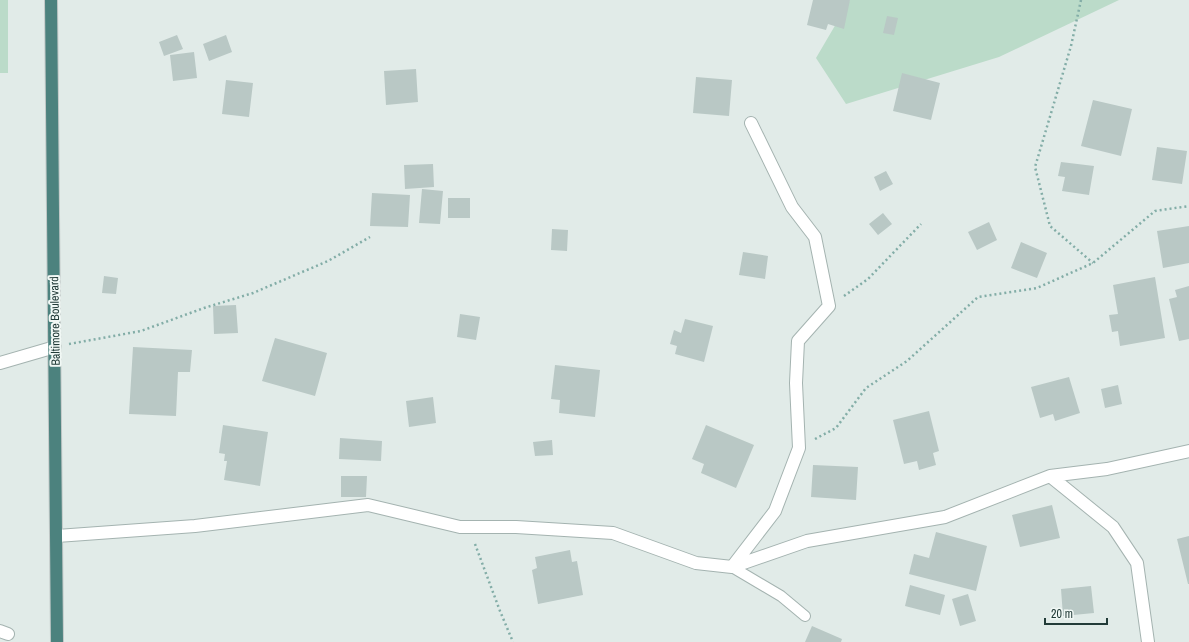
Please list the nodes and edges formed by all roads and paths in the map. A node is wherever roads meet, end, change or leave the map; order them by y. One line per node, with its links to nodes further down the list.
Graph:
1 (50, 0): 9 (highway, Baltimore Boulevard)
2 (1081, 0): 7 (path)
3 (751, 123): 8 (street)
4 (1189, 206): 7 (path)
5 (920, 224): 8 (path)
6 (370, 237): 9 (path)
7 (1093, 263): 11 (path)
8 (829, 306): 11 (street)
9 (55, 347): 10 (street); 15 (highway, Baltimore Boulevard)
10 (0, 363)
11 (799, 448): 16 (street)
12 (1189, 451): 13 (street)
13 (1050, 476): 16 (street); 20 (street)
14 (469, 527): 15 (street); 16 (street); 19 (path)
15 (57, 536): 18 (highway, Baltimore Boulevard)
16 (732, 567): 17 (lane)
17 (805, 616)
18 (57, 642)
19 (513, 642)
20 (1148, 642)

